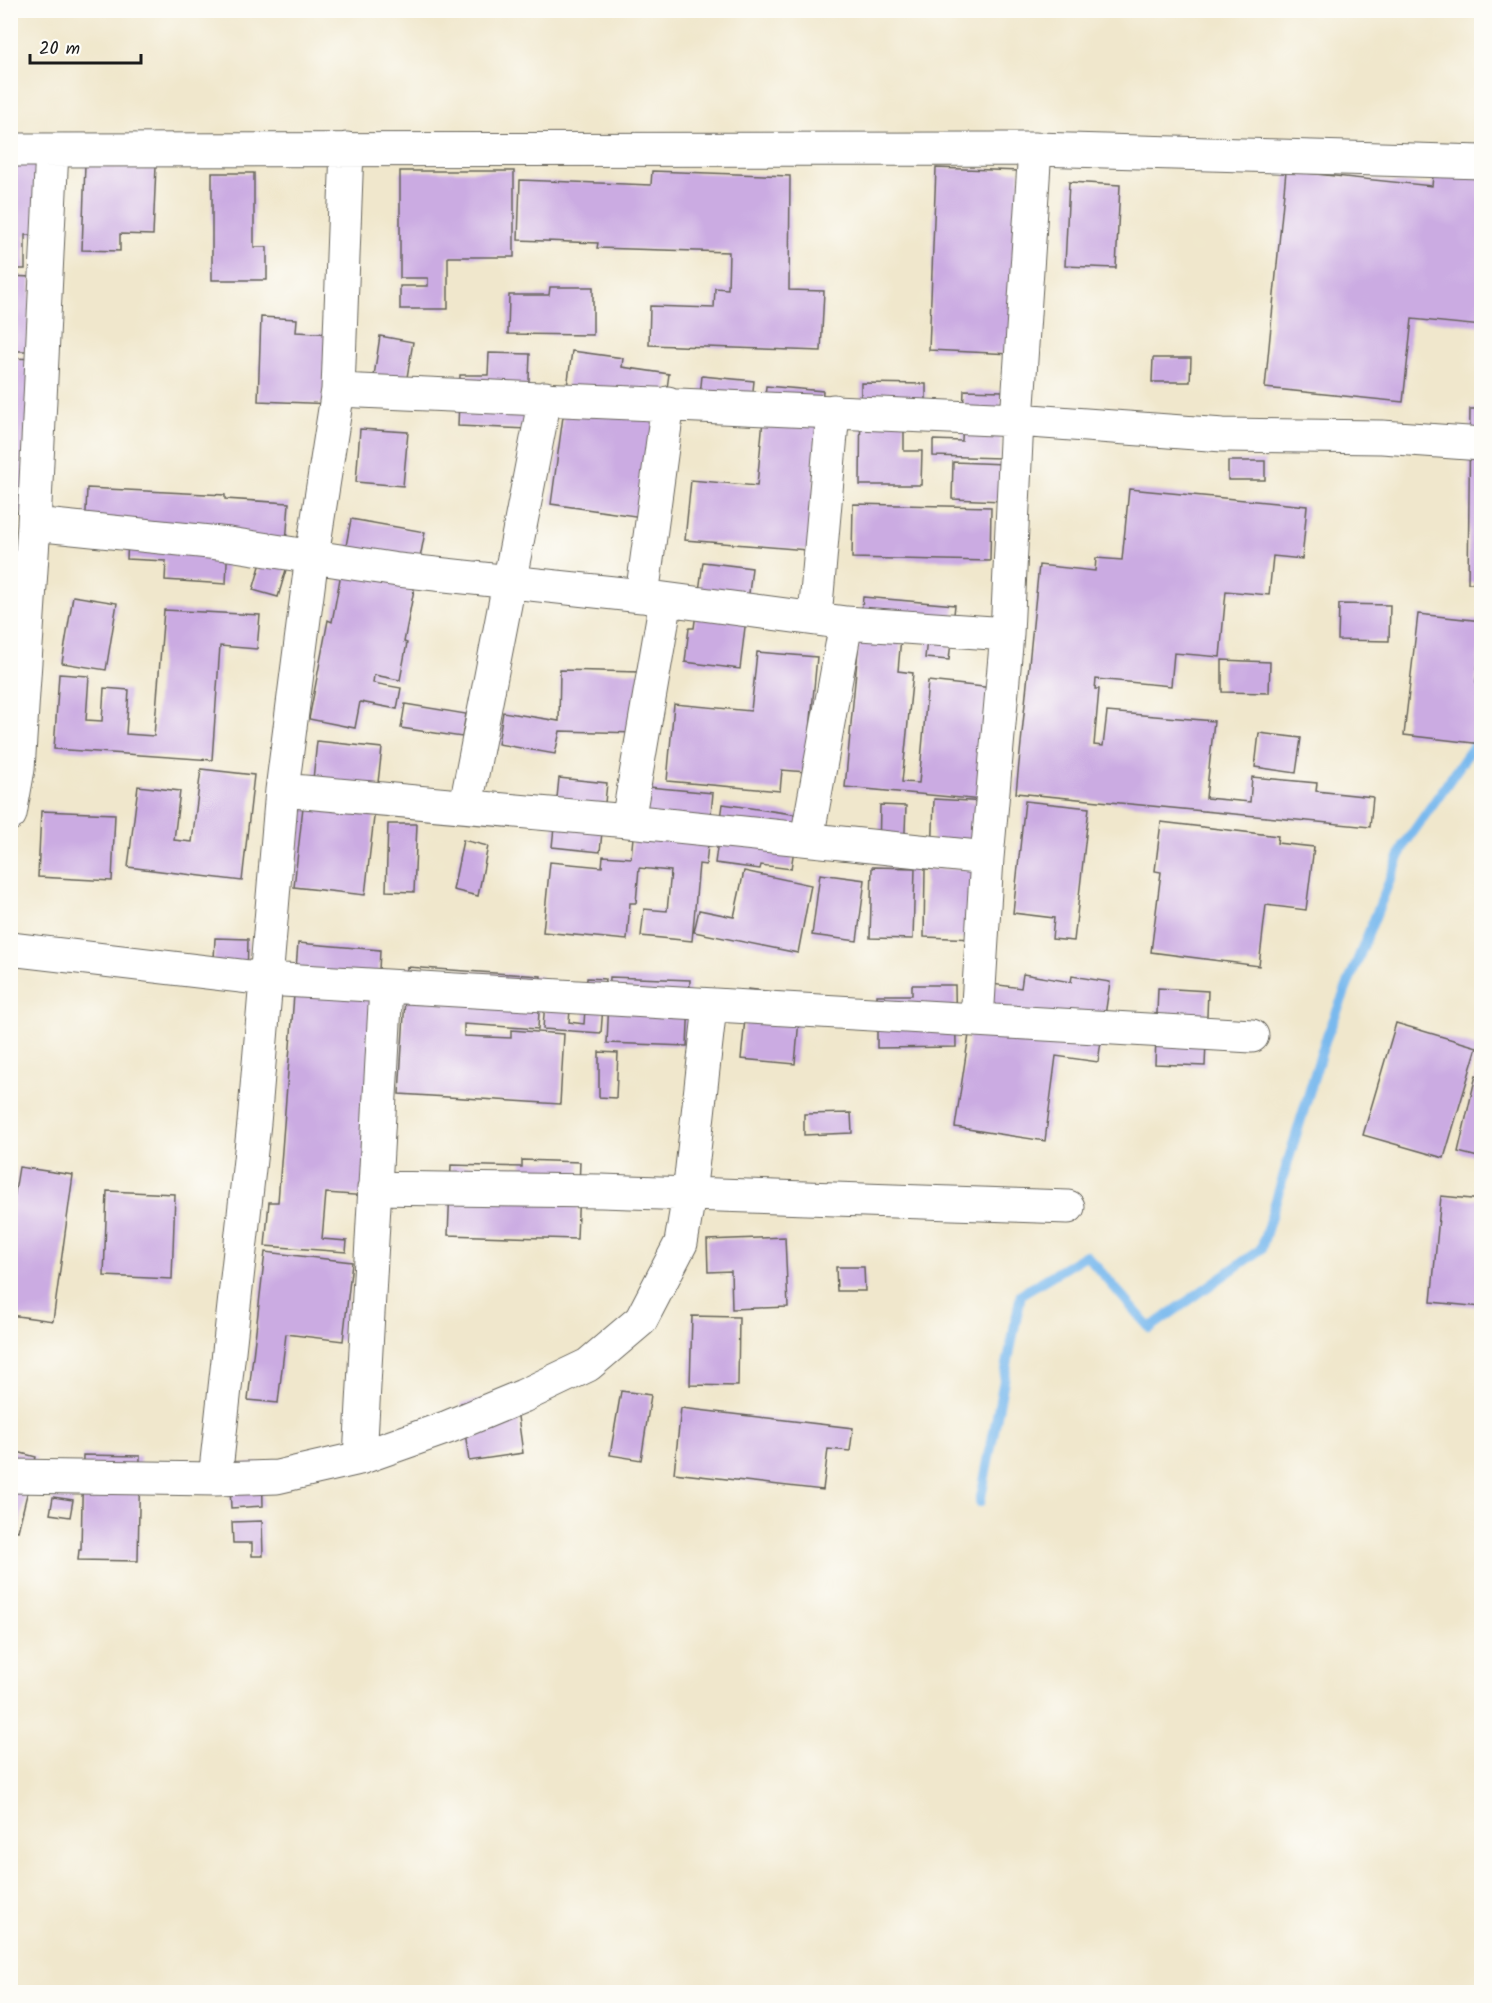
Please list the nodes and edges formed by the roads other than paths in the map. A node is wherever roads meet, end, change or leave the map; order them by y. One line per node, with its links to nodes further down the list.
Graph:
1 (347, 148): 2 (street); 4 (street); 6 (street)
2 (1035, 148): 5 (street); 10 (street)
3 (10, 150): 4 (street)
4 (52, 150): 12 (street)
5 (1482, 162)
6 (338, 390): 7 (street); 13 (street)
7 (545, 398): 8 (street); 14 (street)
8 (668, 403): 9 (street); 15 (street)
9 (833, 411): 10 (street); 16 (street)
10 (1017, 420): 11 (street); 17 (street)
11 (1482, 444)
12 (34, 524): 13 (street); 20 (street)
13 (312, 556): 14 (street); 18 (street)
14 (511, 581): 15 (street); 19 (street)
15 (654, 598): 16 (street); 21 (street)
16 (831, 620): 17 (street); 22 (street)
17 (1007, 634): 23 (street)
18 (282, 790): 19 (street); 25 (street)
19 (466, 805): 21 (street)
20 (10, 814)
21 (628, 821): 22 (street)
22 (807, 839): 23 (street)
23 (987, 858): 28 (street)
24 (10, 949): 25 (street)
25 (266, 979): 26 (street); 35 (street)
26 (386, 987): 27 (street); 30 (street)
27 (710, 1006): 28 (street); 31 (street)
28 (977, 1020): 29 (street)
29 (1252, 1036)
30 (374, 1188): 31 (street); 33 (street)
31 (689, 1195): 32 (street); 33 (street)
32 (1068, 1207)
33 (360, 1458): 35 (street)
34 (10, 1476): 35 (street)
35 (215, 1479)

